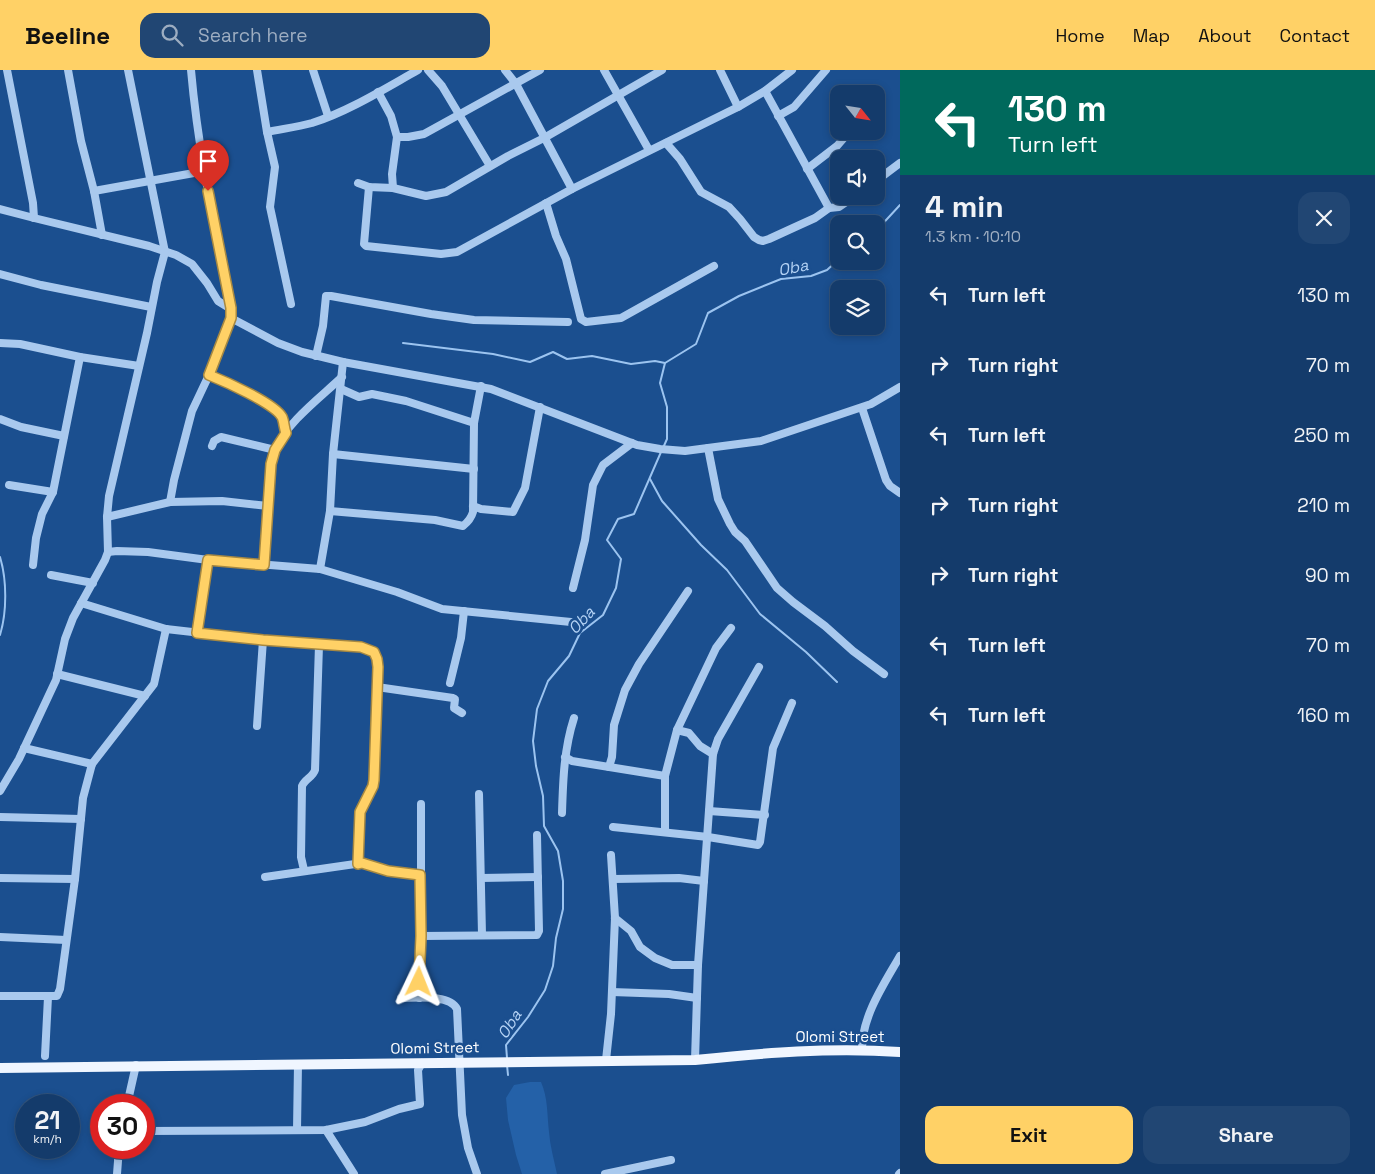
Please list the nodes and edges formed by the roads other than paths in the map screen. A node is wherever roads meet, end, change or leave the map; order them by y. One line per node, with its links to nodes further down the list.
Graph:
1 (7, 70): 45 (street)
2 (68, 70): 40 (street)
3 (128, 70): 35 (street)
4 (191, 70): 33 (street)
5 (257, 70): 24 (street)
6 (313, 70): 21 (street)
7 (418, 70): 18 (street)
8 (428, 70): 22 (street)
9 (505, 70): 16 (street)
10 (540, 70): 16 (street)
11 (604, 70): 19 (street)
12 (662, 70): 19 (street)
13 (720, 70): 20 (street)
14 (792, 70): 17 (street)
15 (826, 70): 23 (street)
16 (516, 84): 22 (street); 26 (street)
17 (765, 91): 20 (street); 23 (street)
18 (378, 92): 21 (street); 25 (street)
19 (619, 95): 26 (street); 29 (street)
20 (738, 107): 28 (street)
21 (328, 116): 24 (street)
22 (458, 116): 25 (street); 31 (street)
23 (778, 116): 32 (street)
24 (267, 132): 50 (street)
25 (397, 137): 38 (street)
26 (544, 138): 31 (street); 39 (street)
27 (842, 140): 32 (street)
28 (666, 143): 29 (street); 43 (street)
29 (649, 150): 39 (street)
30 (900, 163): 34 (street)
31 (490, 166): 38 (street)
32 (807, 169): 43 (street)
33 (204, 171): 35 (street); 52 (street)
34 (885, 175)
35 (150, 180): 40 (street); 47 (street)
36 (358, 183): 37 (street)
37 (369, 187): 38 (street); 41 (street)
38 (392, 188)
39 (572, 189): 41 (street)
40 (94, 191): 46 (street)
41 (546, 204): 48 (street)
42 (842, 205): 43 (street)
43 (829, 208)
44 (0, 209): 45 (street)
45 (34, 218): 46 (street)
46 (102, 235): 47 (street)
47 (165, 252): 51 (street); 52 (street)
48 (714, 266)
49 (0, 274): 51 (street)
50 (291, 304)
51 (151, 307): 59 (street)
52 (231, 308): 53 (street)
53 (231, 318): 56 (street); 60 (street)
54 (568, 322): 56 (street)
55 (0, 343): 57 (street)
56 (316, 356): 58 (street)
57 (80, 357): 59 (street); 72 (street)
58 (343, 362): 61 (street); 62 (street)
59 (140, 366): 86 (street)
60 (209, 375): 67 (street); 82 (street)
61 (342, 376): 64 (street); 68 (street)
62 (481, 386): 65 (street); 70 (street)
63 (900, 387): 66 (street)
64 (341, 389): 70 (street); 77 (street)
65 (540, 407): 73 (street); 84 (street)
66 (862, 408): 75 (street); 81 (street)
67 (282, 417): 68 (street); 71 (street)
68 (298, 418): 71 (street)
69 (0, 419): 72 (street)
70 (474, 423): 78 (street)
71 (286, 433): 76 (street)
72 (64, 436): 80 (street)
73 (632, 443): 75 (street); 94 (street)
74 (212, 446): 76 (street)
75 (708, 448): 106 (street)
76 (275, 450): 83 (street)
77 (333, 454): 78 (street); 85 (street)
78 (474, 469): 84 (street)
79 (9, 485): 80 (street)
80 (53, 492): 89 (street)
81 (900, 492)
82 (170, 502): 83 (street); 86 (street)
83 (268, 506): 90 (street)
84 (473, 506): 85 (street)
85 (330, 511): 91 (street)
86 (107, 516): 87 (street)
87 (108, 552): 88 (street); 93 (street)
88 (208, 560): 90 (street); 101 (street)
89 (33, 565)
90 (264, 565): 91 (street)
91 (320, 569): 97 (street)
92 (51, 574): 93 (street)
93 (92, 584): 96 (street)
94 (573, 588)
95 (688, 591): 119 (street)
96 (81, 603): 100 (street); 105 (street)
97 (464, 611): 98 (street); 107 (street)
98 (571, 622)
99 (731, 628): 114 (street)
100 (166, 629): 101 (street); 109 (street)
101 (197, 633): 102 (street)
102 (263, 640): 103 (street); 113 (street)
103 (319, 645): 108 (street); 135 (street)
104 (759, 667): 116 (street)
105 (57, 674): 109 (street); 115 (street)
106 (884, 674)
107 (450, 683)
108 (377, 687): 111 (street); 134 (street)
109 (145, 696): 118 (street)
110 (792, 703): 126 (street)
111 (462, 713)
112 (574, 718): 117 (street)
113 (257, 726)
114 (676, 730): 116 (street); 120 (street)
115 (24, 748): 118 (street); 121 (street)
116 (713, 754): 124 (street)
117 (565, 757): 119 (street); 125 (street)
118 (92, 764): 128 (street)
119 (609, 767): 120 (street)
120 (665, 776): 130 (street)
121 (0, 792)
122 (479, 794): 140 (street)
123 (421, 804): 136 (street)
124 (710, 811): 126 (street); 132 (street)
125 (562, 813)
126 (765, 815): 132 (street)
127 (0, 817): 128 (street)
128 (81, 818): 142 (street)
129 (613, 827): 130 (street)
130 (665, 832): 132 (street)
131 (537, 835): 138 (street)
132 (708, 837): 143 (street)
133 (611, 855): 141 (street)
134 (358, 864): 135 (street); 136 (street)
135 (304, 870): 137 (street)
136 (420, 875): 146 (street)
137 (265, 877)
138 (538, 877): 140 (street); 145 (street)
139 (0, 878): 142 (street)
140 (481, 878): 145 (street)
141 (613, 878): 143 (street); 144 (street)
142 (75, 879): 148 (street)
143 (704, 881): 150 (street)
144 (615, 918): 150 (street); 151 (street)
145 (482, 935): 146 (street)
146 (421, 936): 155 (street)
147 (0, 937): 148 (street)
148 (66, 940): 153 (street)
149 (900, 956): 157 (street)
150 (698, 965): 156 (street)
151 (612, 992): 156 (street); 160 (street)
152 (0, 996): 153 (street)
153 (48, 997): 159 (street)
154 (401, 998): 155 (street)
155 (419, 998): 162 (street)
156 (697, 998): 161 (street)
157 (862, 1049): 158 (main road, Olomi Street); 161 (main road, Olomi Street)
158 (900, 1052)
159 (45, 1056)
160 (606, 1060): 161 (main road, Olomi Street); 162 (main road, Olomi Street)
161 (695, 1060)
162 (459, 1062): 163 (main road, Olomi Street); 175 (street)
163 (422, 1063): 164 (main road, Olomi Street); 169 (street)
164 (298, 1064): 165 (main road, Olomi Street); 168 (street)
165 (136, 1065): 166 (main road, Olomi Street); 167 (street)
166 (0, 1068)
167 (129, 1094)
168 (297, 1130): 169 (street); 170 (street)
169 (326, 1130): 174 (street)
170 (155, 1131)
171 (118, 1159): 173 (street)
172 (672, 1160): 176 (street)
173 (117, 1174)
174 (354, 1174)
175 (477, 1174)
176 (605, 1174)

